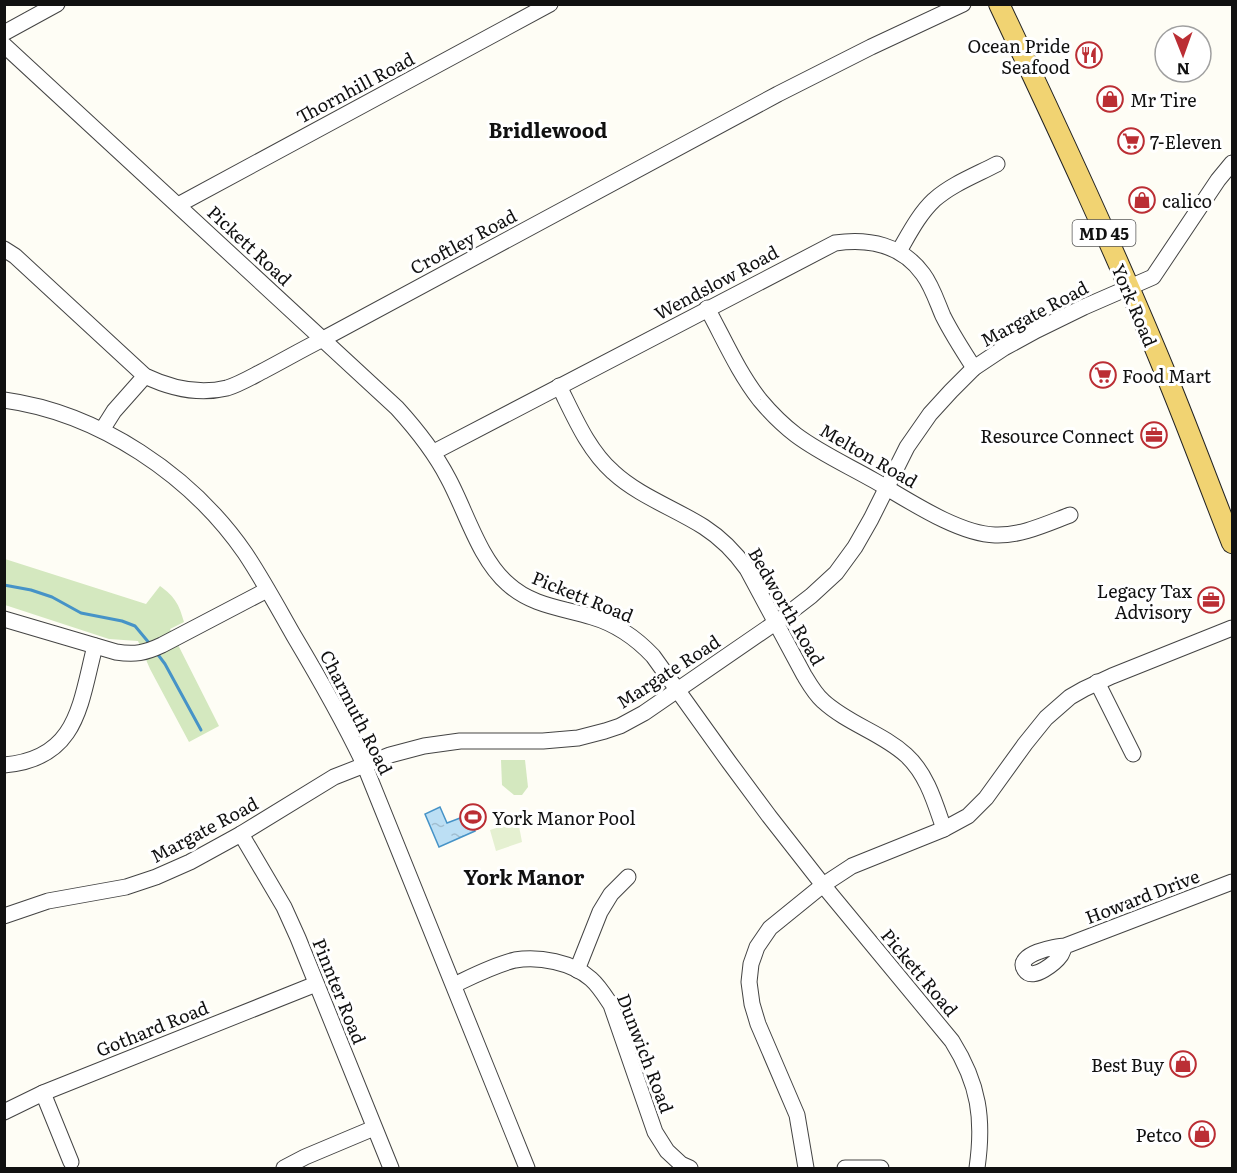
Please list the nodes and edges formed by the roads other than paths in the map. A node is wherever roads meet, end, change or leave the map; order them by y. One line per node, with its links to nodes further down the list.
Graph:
1 (57, 4): 5 (street)
2 (550, 4): 9 (street, Thornhill Road)
3 (963, 4): 14 (street, Croftley Road)
4 (999, 4): 12 (main road, York Road / MD 45)
5 (4, 33)
6 (4, 45): 9 (street, Pickett Road)
7 (1233, 163): 12 (street, Margate Road)
8 (997, 164): 11 (street)
9 (178, 205): 14 (street, Pickett Road)
10 (4, 249): 16 (street, Croftley Road)
11 (899, 251): 13 (street, Wendslow Road); 15 (street, Wendslow Road)
12 (1128, 288): 15 (street, Margate Road); 23 (main road, York Road / MD 45)
13 (707, 308): 17 (street, Wendslow Road); 21 (street, Melton Road)
14 (323, 339): 16 (street, Croftley Road); 20 (street, Pickett Road)
15 (974, 368): 21 (street, Margate Road)
16 (145, 376): 19 (street)
17 (559, 386): 20 (street, Wendslow Road); 26 (street, Bedworth Road)
18 (4, 400): 19 (street, Charmuth Road)
19 (102, 430): 24 (street, Charmuth Road)
20 (434, 452): 30 (street, Pickett Road)
21 (886, 488): 22 (street, Melton Road); 26 (street, Margate Road)
22 (1070, 515)
23 (1233, 543)
24 (267, 590): 28 (street); 32 (street, Charmuth Road)
25 (4, 619): 28 (street)
26 (775, 623): 30 (street, Margate Road); 34 (street, Bedworth Road)
27 (1233, 628): 29 (street)
28 (95, 646): 33 (street)
29 (1097, 682): 31 (street); 34 (street)
30 (678, 690): 32 (street, Margate Road); 38 (street, Pickett Road)
31 (1133, 754)
32 (364, 764): 35 (street, Margate Road); 43 (street, Charmuth Road)
33 (4, 765)
34 (944, 829): 38 (street)
35 (241, 834): 39 (street, Margate Road); 42 (street, Pinnter Road)
36 (628, 877): 41 (street)
37 (1233, 882): 40 (street, Howard Drive)
38 (823, 885): 52 (street); 55 (street, Pickett Road)
39 (4, 916)
40 (1065, 946)
41 (577, 970): 43 (street, Dunwich Road); 51 (street, Dunwich Road)
42 (316, 984): 44 (street, Gothard Road); 46 (street, Pinnter Road)
43 (454, 985): 50 (street, Charmuth Road)
44 (43, 1093): 45 (street, Gothard Road); 47 (street)
45 (4, 1112)
46 (374, 1128): 48 (street); 49 (street, Pinnter Road)
47 (71, 1162)
48 (284, 1168)
49 (391, 1168)
50 (527, 1168)
51 (690, 1168)
52 (806, 1168)
53 (845, 1168): 54 (street)
54 (881, 1168)
55 (977, 1168)

